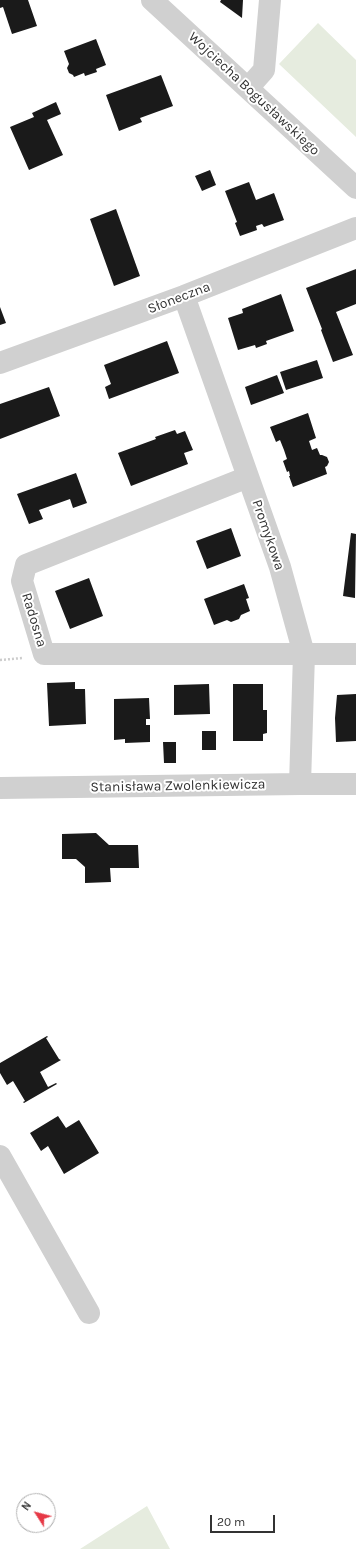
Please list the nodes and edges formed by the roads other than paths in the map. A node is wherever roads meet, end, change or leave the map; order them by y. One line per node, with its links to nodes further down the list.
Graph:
1 (152, 0): 3 (street, Wojciecha Bogusławskiego)
2 (270, 0): 3 (street)
3 (248, 88): 4 (street, Wojciecha Bogusławskiego)
4 (356, 188)
5 (356, 228): 6 (street, Słoneczna)
6 (184, 296): 7 (street, Słoneczna); 8 (street, Promykowa)
7 (0, 363)
8 (248, 477): 9 (street, Promykowa); 9 (street, Radosna)
9 (304, 654): 10 (street); 11 (street, Promykowa)
10 (356, 654)
11 (300, 784): 12 (street, Stanisława Zwolenkiewicza); 13 (street, Stanisława Zwolenkiewicza)
12 (356, 784)
13 (0, 788)
14 (0, 1156): 15 (street)
15 (89, 1313)

